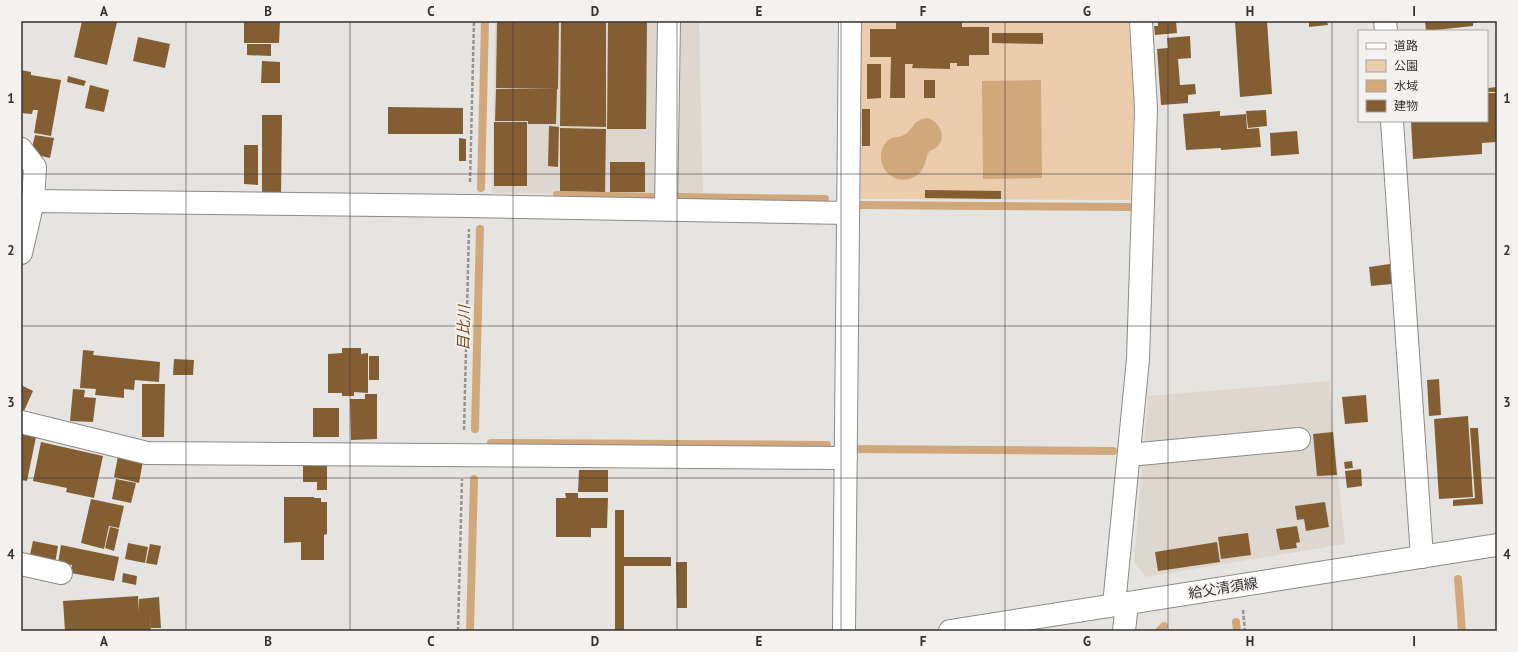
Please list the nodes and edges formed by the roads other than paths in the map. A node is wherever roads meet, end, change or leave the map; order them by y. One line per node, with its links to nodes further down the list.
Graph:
1 (669, 21): 7 (street)
2 (850, 21): 8 (street)
3 (1141, 21): 12 (street)
4 (1392, 122): 15 (street)
5 (21, 149): 6 (street)
6 (33, 200): 7 (street); 9 (street)
7 (666, 209): 8 (street)
8 (848, 213): 13 (street)
9 (21, 253)
10 (21, 422): 13 (street)
11 (1299, 439): 12 (street)
12 (1129, 455): 18 (street)
13 (846, 458): 19 (street)
14 (1497, 545): 15 (street, 給父清須線)
15 (1422, 557): 18 (street, 給父清須線)
16 (21, 564): 17 (street)
17 (61, 573)
18 (1121, 604): 20 (street, 給父清須線); 21 (street)
19 (844, 631)
20 (950, 631)
21 (1124, 631)

